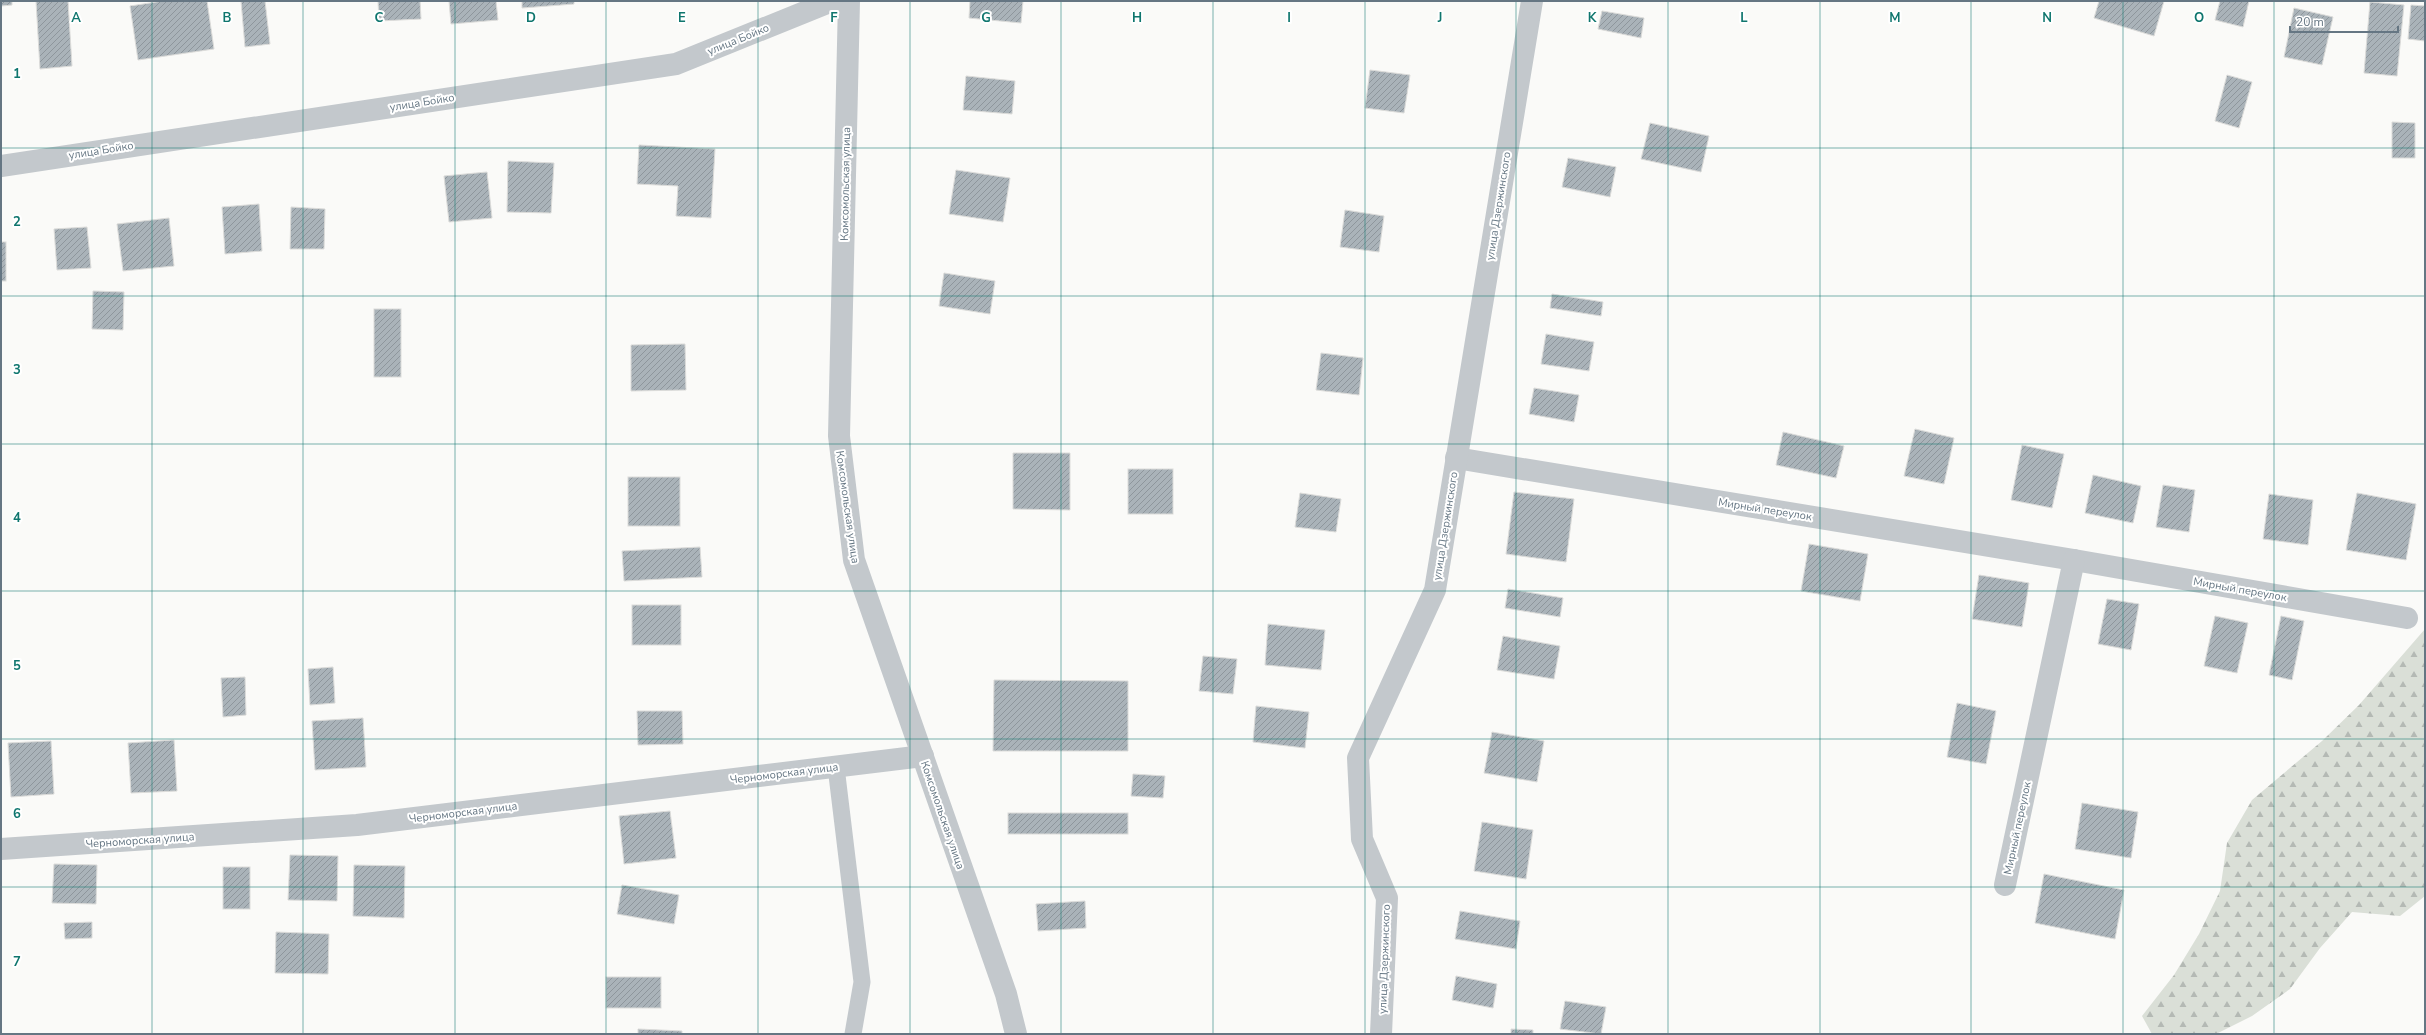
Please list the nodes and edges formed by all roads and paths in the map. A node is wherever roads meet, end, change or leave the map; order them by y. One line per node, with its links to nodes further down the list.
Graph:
1 (832, 1): 4 (street, улица Бойко)
2 (849, 1): 8 (street, Комсомольская улица)
3 (1532, 1): 5 (street, улица Дзержинского)
4 (1, 166)
5 (1456, 458): 6 (street, Мирный переулок); 14 (street, улица Дзержинского)
6 (2074, 560): 7 (street, Мирный переулок); 11 (street, Мирный переулок)
7 (2406, 618)
8 (923, 756): 9 (street, Черноморская улица); 13 (street, Комсомольская улица)
9 (836, 767): 10 (street, Черноморская улица); 12 (lane)
10 (1, 849)
11 (2005, 885)
12 (853, 1034)
13 (1016, 1034)
14 (1381, 1034)

